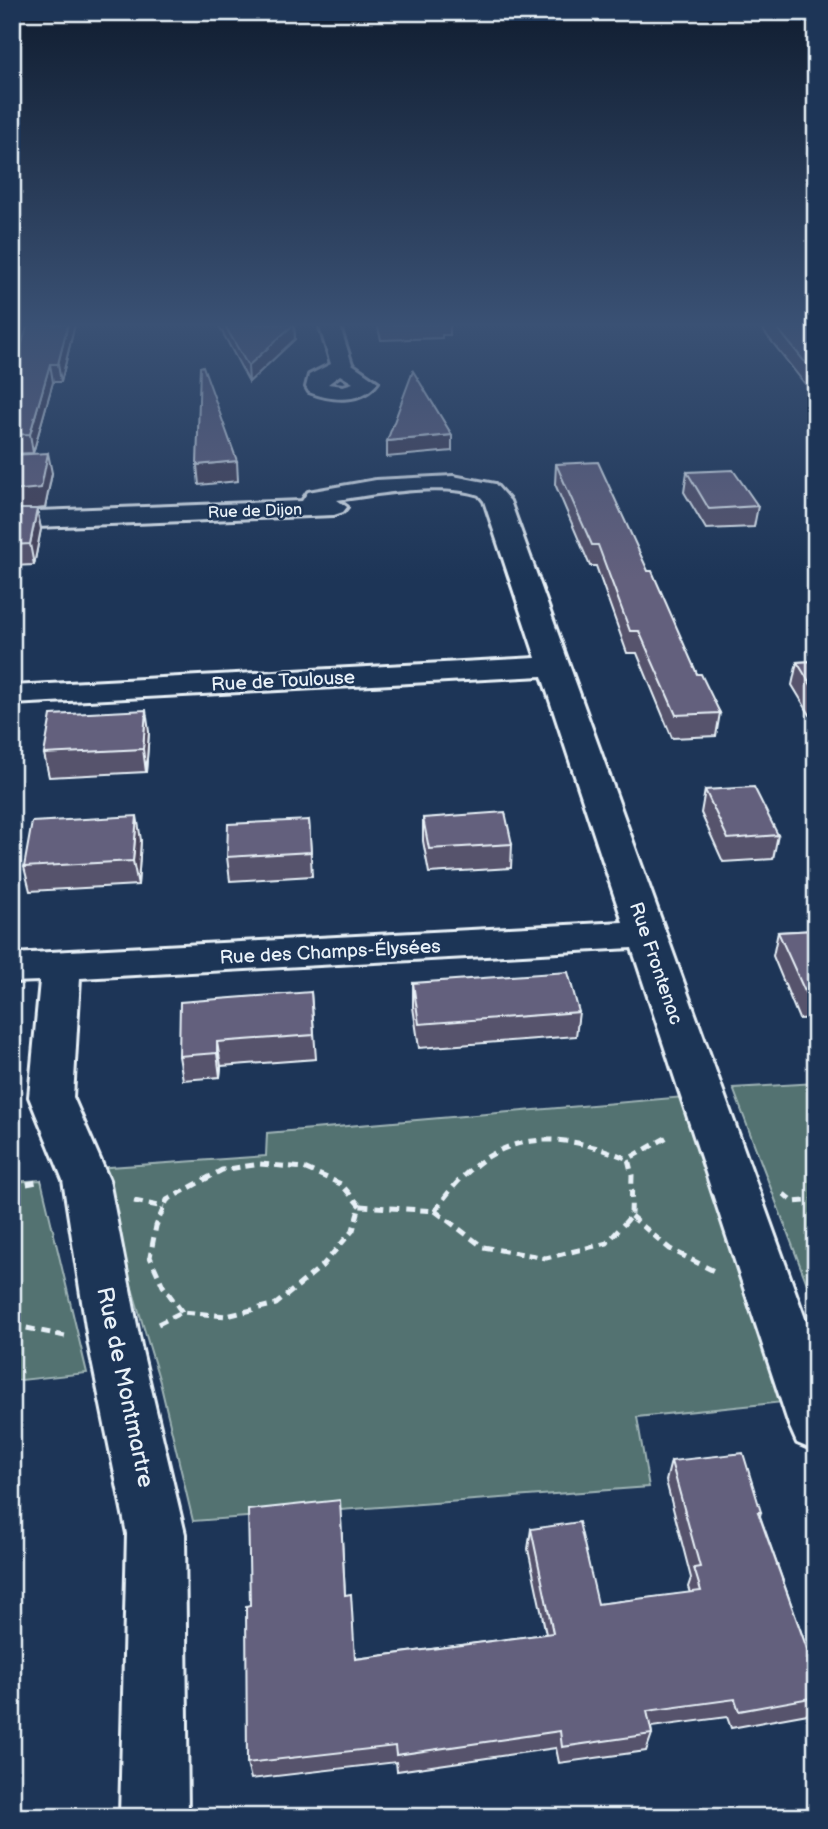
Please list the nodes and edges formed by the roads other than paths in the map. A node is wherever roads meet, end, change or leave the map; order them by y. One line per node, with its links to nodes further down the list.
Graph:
1 (497, 501): 2 (street, Rue de Dijon); 3 (street, Rue Frontenac)
2 (12, 520)
3 (554, 666): 4 (street, Rue de Toulouse); 5 (street, Rue Frontenac)
4 (12, 695)
5 (647, 934): 6 (street, Rue des Champs-Élysées); 7 (street, Rue Frontenac)
6 (36, 967): 8 (street, Rue de Montmartre)
7 (816, 1425)
8 (154, 1817)

